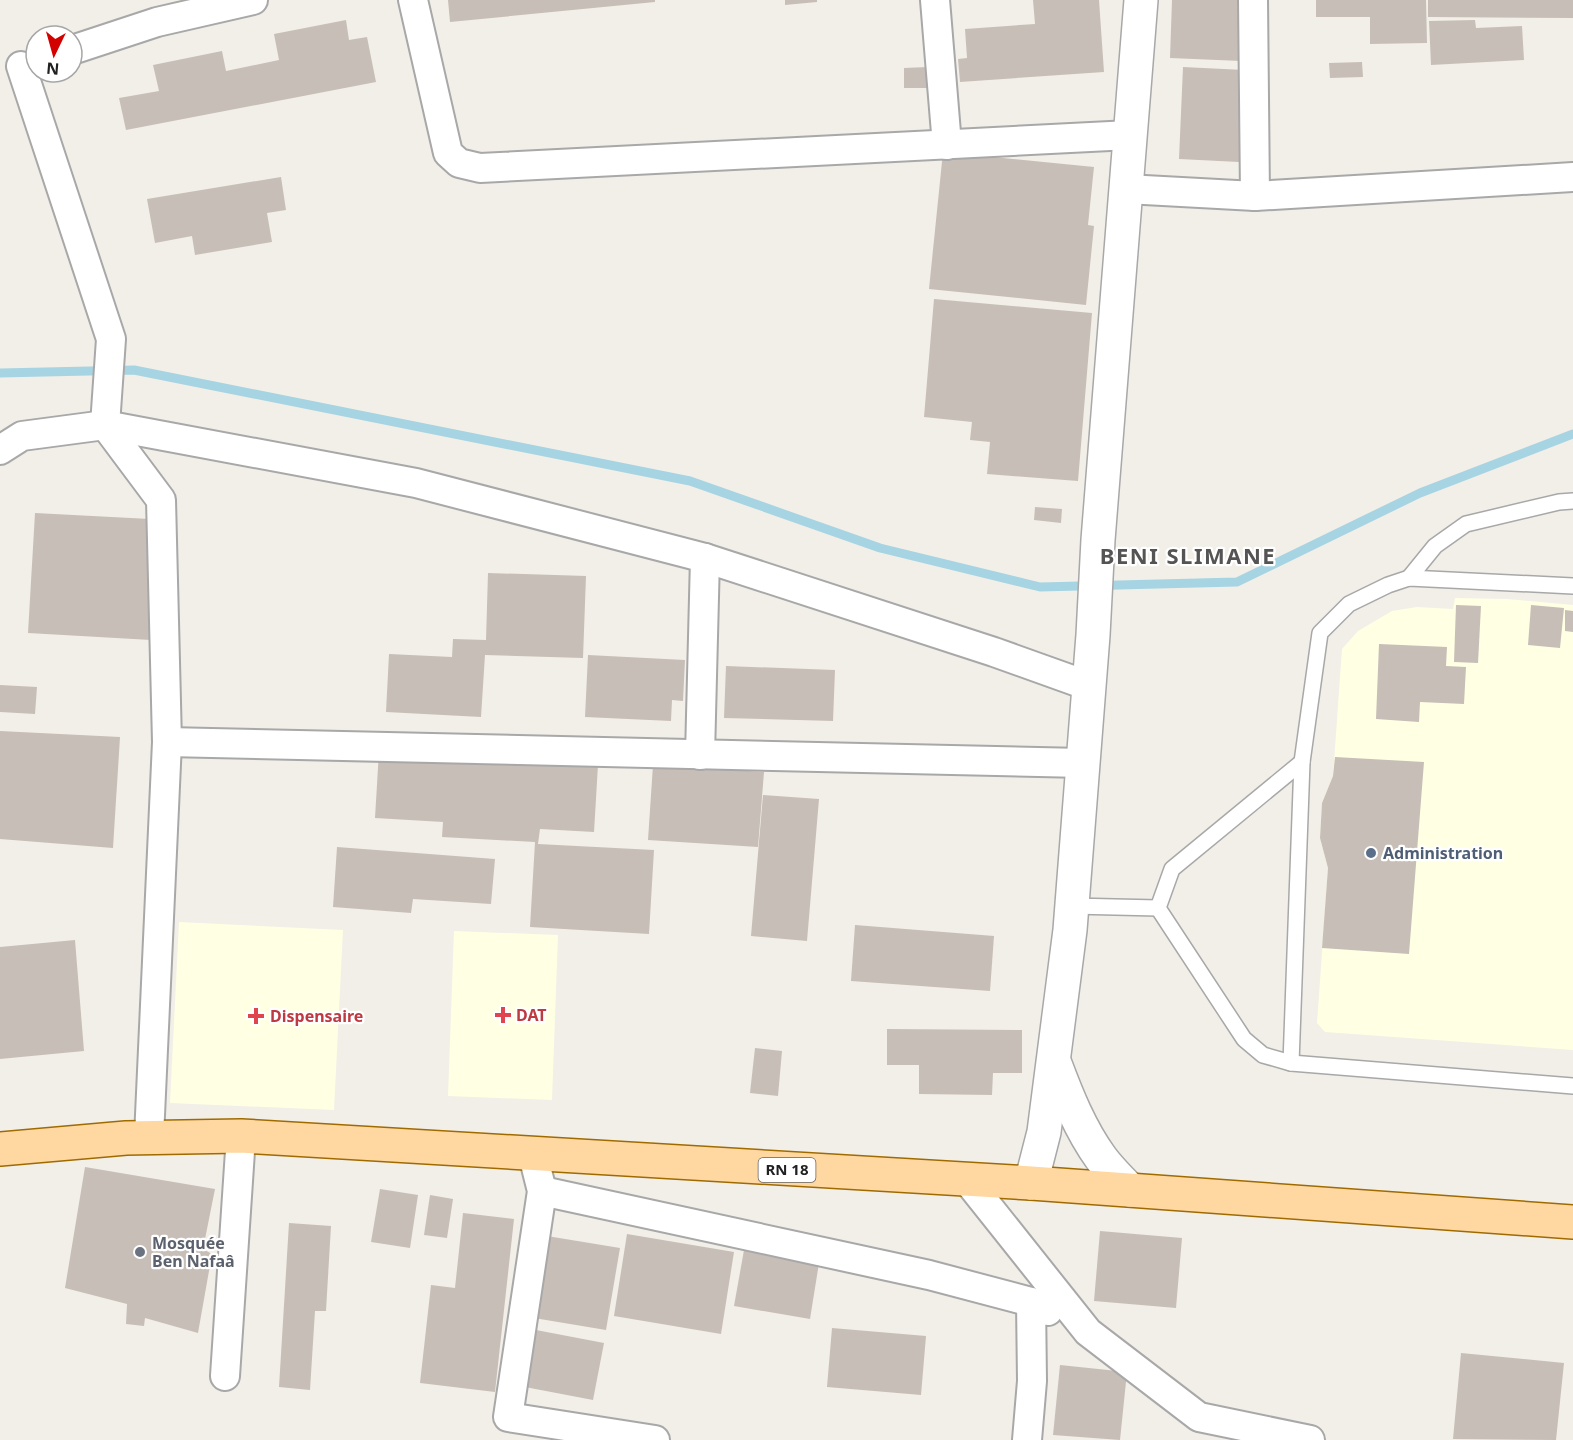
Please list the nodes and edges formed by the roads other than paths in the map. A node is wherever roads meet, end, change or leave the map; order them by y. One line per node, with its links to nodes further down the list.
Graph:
1 (253, 0): 6 (street)
2 (413, 0): 10 (street)
3 (935, 0): 10 (street)
4 (1141, 0): 9 (street)
5 (1253, 0): 13 (street)
6 (155, 11): 7 (street)
7 (84, 44)
8 (19, 67): 14 (street)
9 (1130, 135): 10 (street); 12 (street)
10 (947, 145)
11 (1573, 177): 13 (street)
12 (1126, 189): 13 (street); 20 (street)
13 (1255, 196)
14 (106, 415): 15 (street); 17 (street); 21 (street)
15 (0, 450)
16 (1573, 501): 18 (lane)
17 (705, 558): 20 (street); 22 (street)
18 (1409, 578): 19 (lane); 23 (lane)
19 (1573, 586)
20 (1089, 686): 24 (street)
21 (167, 742): 22 (street); 31 (street)
22 (700, 754): 24 (street)
23 (1302, 762): 26 (lane); 28 (lane)
24 (1083, 763): 25 (street)
25 (1072, 906): 26 (lane); 27 (street)
26 (1158, 908): 28 (lane)
27 (1054, 1062): 35 (street); 36 (street)
28 (1291, 1063): 29 (lane)
29 (1573, 1086)
30 (241, 1136): 31 (main road, RN 18); 33 (main road, RN 18); 41 (street)
31 (149, 1137): 32 (main road, RN 18)
32 (0, 1149)
33 (533, 1155): 34 (main road, RN 18); 37 (street)
34 (967, 1180): 35 (main road, RN 18); 40 (street)
35 (1031, 1183): 36 (main road, RN 18)
36 (1130, 1190): 38 (main road, RN 18)
37 (542, 1191): 39 (street); 42 (street)
38 (1573, 1222)
39 (1032, 1302): 40 (street); 43 (street)
40 (1088, 1332): 44 (street)
41 (225, 1376)
42 (655, 1440)
43 (1027, 1440)
44 (1310, 1440)

